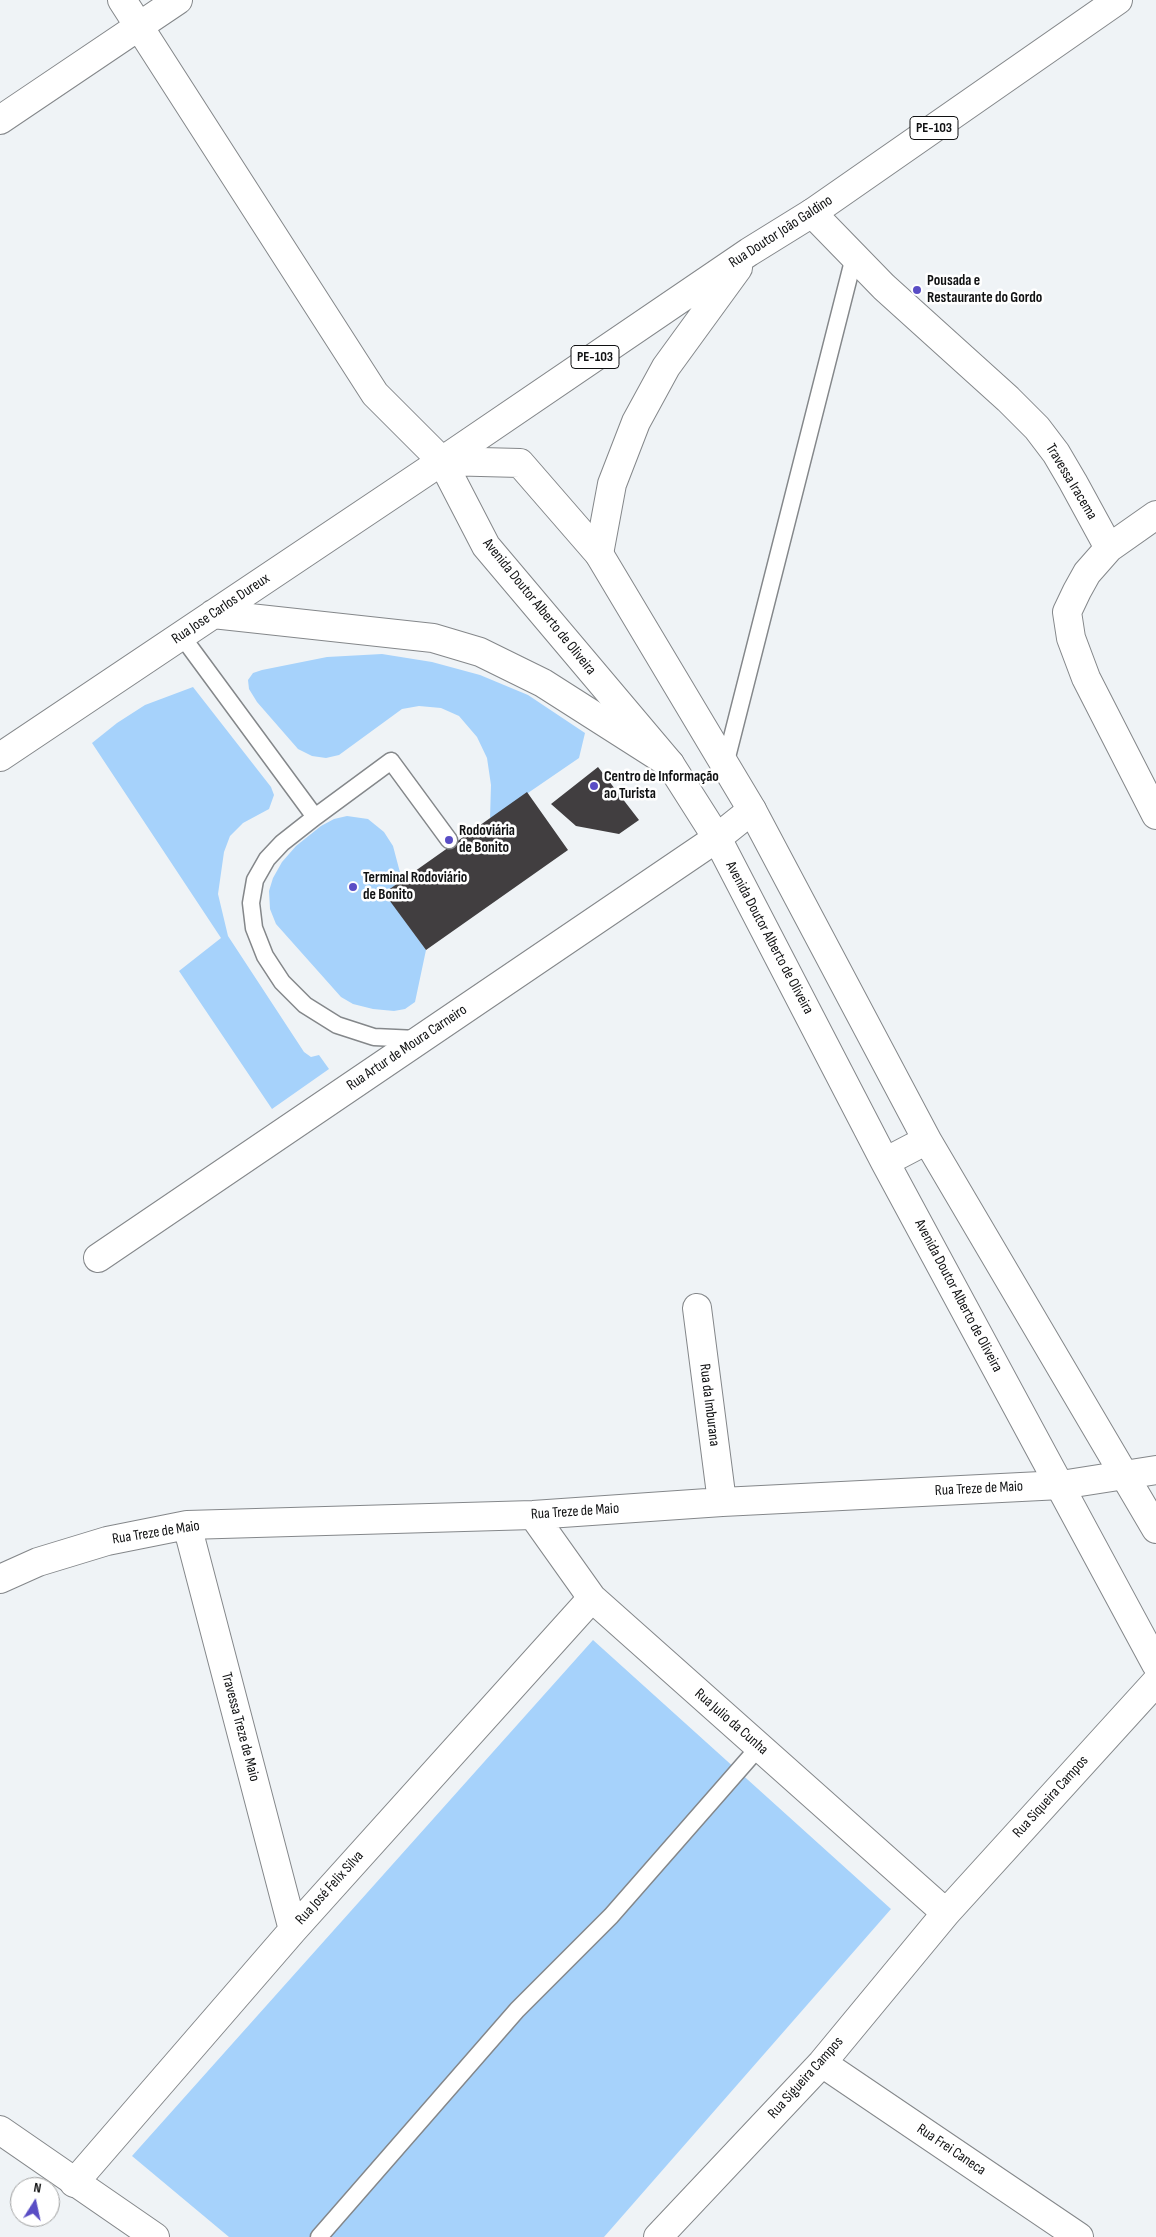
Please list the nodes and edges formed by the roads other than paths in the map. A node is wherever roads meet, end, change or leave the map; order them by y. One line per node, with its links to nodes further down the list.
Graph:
1 (122, 0): 4 (street, Avenida Doutor Alberto de Oliveira)
2 (178, 0): 4 (street)
3 (1118, 0): 6 (street, Rua Doutor João Galdino / PE-103)
4 (139, 26): 5 (street); 9 (street, Avenida Doutor Alberto de Oliveira)
5 (0, 120)
6 (812, 213): 7 (street, Rua Doutor João Galdino / PE-103); 8 (street, Travessa Iracema)
7 (749, 252): 9 (street, Rua Doutor João Galdino / PE-103); 12 (street)
8 (854, 257): 11 (street, Travessa Iracema); 17 (lane)
9 (442, 461): 12 (street); 13 (street, Rua Jose Carlos Dureux); 16 (street, Avenida Doutor Alberto de Oliveira)
10 (1156, 515): 11 (street)
11 (1109, 548): 19 (street)
12 (599, 554): 17 (street)
13 (213, 614): 14 (street, Rua Jose Carlos Dureux); 16 (street)
14 (181, 636): 15 (street, Rua Jose Carlos Dureux); 20 (lane)
15 (0, 756)
16 (670, 764): 21 (street, Avenida Doutor Alberto de Oliveira)
17 (725, 765): 18 (street)
18 (752, 810): 21 (street, Rua Artur de Moura Carneiro); 24 (street)
19 (1156, 815)
20 (315, 817): 22 (lane); 23 (lane)
21 (716, 838): 23 (street, Rua Artur de Moura Carneiro); 25 (street, Avenida Doutor Alberto de Oliveira)
22 (449, 840)
23 (420, 1038): 26 (street, Rua Artur de Moura Carneiro)
24 (927, 1140): 25 (street); 29 (street)
25 (885, 1162): 30 (street, Avenida Doutor Alberto de Oliveira)
26 (98, 1258)
27 (697, 1308): 31 (street, Rua da Imburana)
28 (1156, 1470): 29 (street, Rua Treze de Maio)
29 (1126, 1475): 30 (street, Rua Treze de Maio); 34 (street)
30 (1060, 1485): 31 (street, Rua Treze de Maio); 37 (street, Avenida Doutor Alberto de Oliveira)
31 (722, 1502): 32 (street, Rua Treze de Maio)
32 (533, 1515): 33 (street, Rua Treze de Maio); 36 (street, Rua Julio da Cunha)
33 (187, 1525): 35 (street, Rua Treze de Maio); 41 (street, Travessa Treze de Maio)
34 (1156, 1528)
35 (0, 1579)
36 (592, 1598): 39 (street, Rua Julio da Cunha); 41 (street, Rua José Felix Silva)
37 (1156, 1664)
38 (1156, 1682): 40 (street, Rua Siqueira Campos)
39 (759, 1746): 40 (street, Rua Julio da Cunha); 46 (lane)
40 (946, 1913): 42 (street, Rua Sigueira Campos)
41 (293, 1930): 44 (street, Rua José Felix Silva)
42 (822, 2063): 47 (street, Rua Sigueira Campos); 48 (street, Rua Frei Caneca)
43 (0, 2130): 44 (street)
44 (74, 2182): 45 (street)
45 (155, 2237)
46 (319, 2237)
47 (658, 2237)
48 (1079, 2237)

